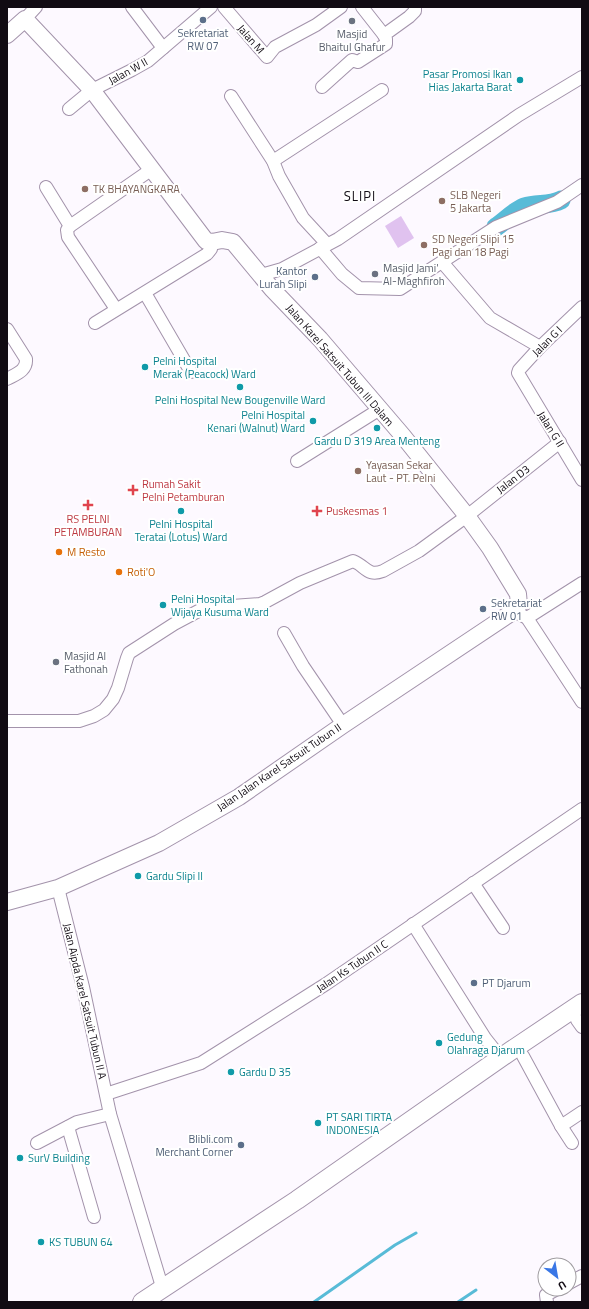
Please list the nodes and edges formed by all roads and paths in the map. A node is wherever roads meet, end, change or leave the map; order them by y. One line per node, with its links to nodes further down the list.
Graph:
1 (36, 7): 9 (street)
2 (132, 7): 12 (street)
3 (211, 7): 8 (street, Jalan W II)
4 (224, 7): 5 (street, Jalan M)
5 (341, 7)
6 (362, 7): 10 (street)
7 (414, 7): 10 (street)
8 (200, 11): 12 (street, Jalan W II)
9 (25, 19): 11 (street); 15 (street)
10 (384, 35): 14 (street)
11 (7, 36)
12 (162, 48): 15 (street, Jalan W II)
13 (582, 77): 25 (street)
14 (322, 87)
15 (92, 90): 18 (street, Jalan W II); 20 (street)
16 (382, 90): 19 (street)
17 (231, 96): 19 (street)
18 (69, 109)
19 (273, 161): 25 (street)
20 (152, 169): 23 (street); 24 (street)
21 (582, 185): 26 (street)
22 (46, 188): 23 (street)
23 (70, 226): 32 (street)
24 (212, 242): 28 (street, Jalan Karel Satsuit Tubun III Dalam); 30 (street)
25 (323, 246): 26 (street); 27 (street)
26 (442, 262): 35 (street)
27 (282, 269): 28 (street); 29 (street)
28 (261, 275): 29 (street, Jalan Karel Satsuit Tubun III Dalam)
29 (272, 289): 39 (street, Jalan Karel Satsuit Tubun III Dalam)
30 (146, 293): 32 (street); 36 (street)
31 (582, 307): 35 (street, Jalan G I)
32 (116, 309): 33 (street)
33 (95, 323)
34 (7, 329): 37 (street)
35 (540, 347): 38 (street, Jalan G I)
36 (191, 372)
37 (7, 379)
38 (520, 379): 40 (street, Jalan G II)
39 (380, 409): 41 (street); 43 (street, Jalan Karel Satsuit Tubun III Dalam)
40 (560, 442): 42 (street, Jalan G II); 43 (street, Jalan D3)
41 (297, 461)
42 (582, 480)
43 (467, 516): 45 (street, Jalan Karel Satsuit Tubun III Dalam); 48 (street, Jalan D3)
44 (582, 583): 45 (street)
45 (520, 615): 47 (street); 49 (street, Jalan Jalan Karel Satsuit Tubun II)
46 (284, 634): 49 (street)
47 (582, 702)
48 (7, 721)
49 (343, 725): 52 (street, Jalan Jalan Karel Satsuit Tubun II)
50 (582, 809): 51 (street, Jalan Ks Tubun II C)
51 (473, 883): 54 (street, Jalan Ks Tubun II C); 55 (street)
52 (58, 888): 53 (street, Jalan Jalan Karel Satsuit Tubun II); 59 (street, Jalan Aipda Karel Satsuit Tubun II A)
53 (7, 902)
54 (413, 924): 58 (street); 59 (street, Jalan Ks Tubun II C)
55 (503, 928)
56 (581, 1017): 57 (main road); 58 (main road)
57 (523, 1056): 62 (street); 67 (main road)
58 (501, 1058): 67 (main road)
59 (106, 1094): 61 (street, Jalan Aipda Karel Satsuit Tubun II A)
60 (582, 1112): 62 (street)
61 (110, 1114): 63 (street); 67 (street, Jalan Aipda Karel Satsuit Tubun II A)
62 (561, 1126): 65 (street)
63 (68, 1127): 64 (street); 66 (street)
64 (37, 1143)
65 (572, 1143)
66 (94, 1217)
67 (162, 1296): 68 (main road)
68 (142, 1302)

